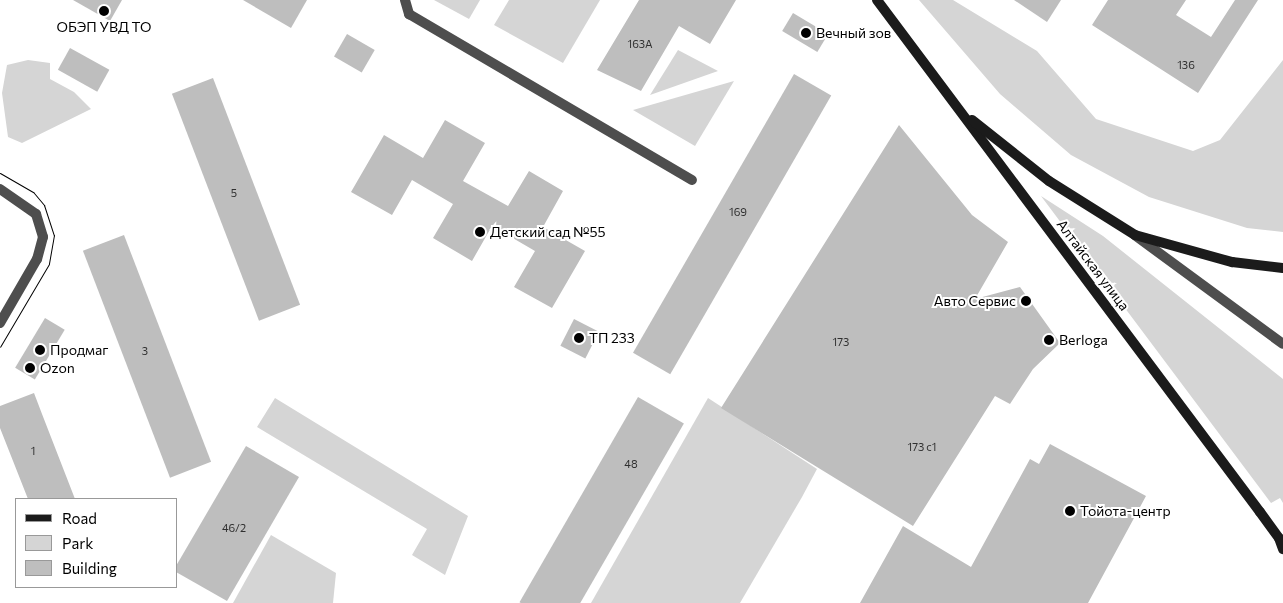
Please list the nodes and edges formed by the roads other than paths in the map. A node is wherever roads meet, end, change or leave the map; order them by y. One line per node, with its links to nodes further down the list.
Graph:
1 (405, 0): 4 (street)
2 (877, 0): 3 (main road, Алтайская улица)
3 (958, 108): 6 (main road); 10 (main road, Алтайская улица)
4 (692, 180)
5 (0, 189): 8 (street)
6 (1135, 235): 7 (main road); 9 (street)
7 (1283, 268)
8 (0, 323)
9 (1283, 344)
10 (1283, 549)

